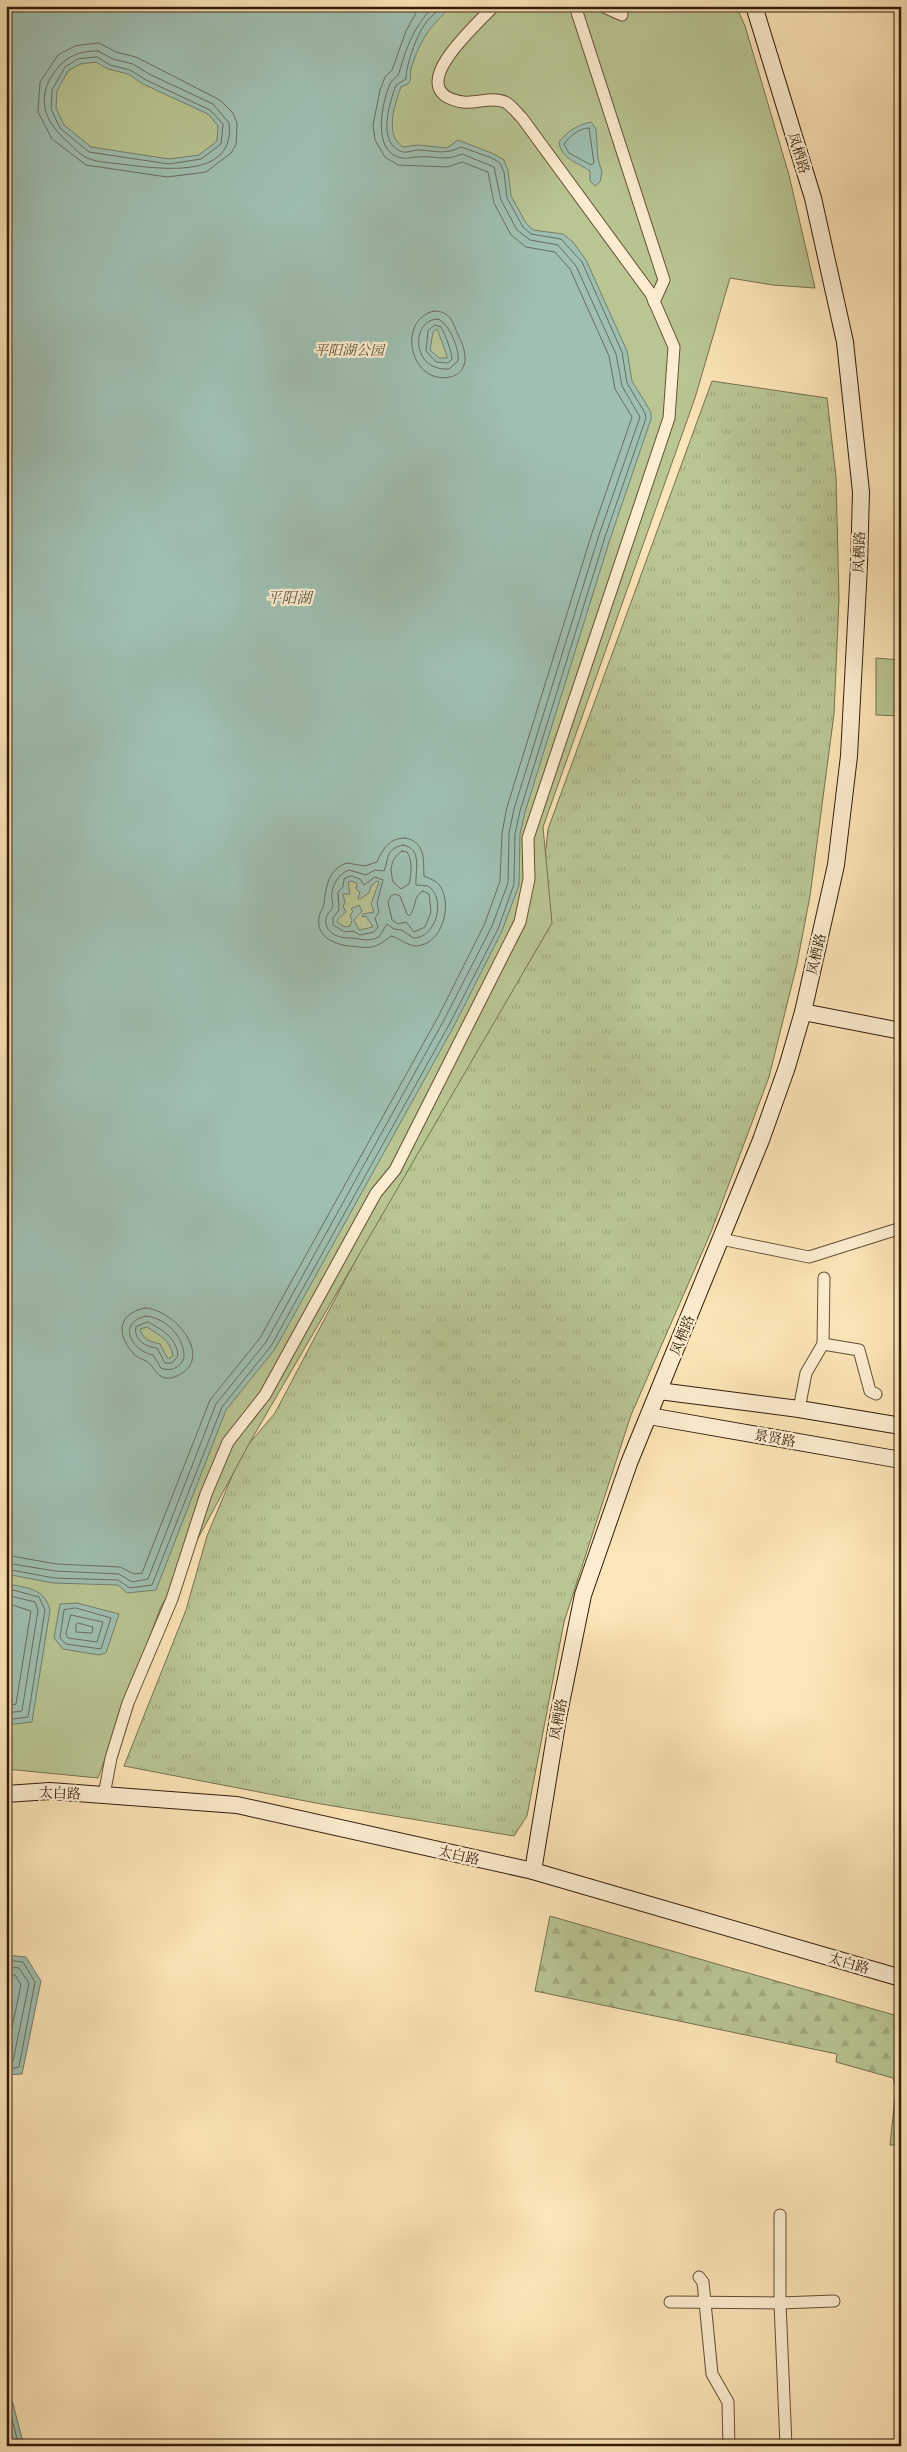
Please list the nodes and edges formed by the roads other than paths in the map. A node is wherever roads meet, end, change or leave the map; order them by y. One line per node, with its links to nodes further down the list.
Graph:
1 (494, 6): 6 (street)
2 (576, 6): 6 (street)
3 (602, 6): 5 (street)
4 (754, 6): 7 (street, 凤栖路)
5 (622, 15)
6 (654, 302): 20 (street)
7 (803, 1012): 8 (street); 10 (street, 凤栖路)
8 (901, 1031)
9 (901, 1228): 10 (street)
10 (721, 1239): 13 (street, 凤栖路)
11 (824, 1278): 12 (street)
12 (823, 1344): 14 (street); 15 (street)
13 (659, 1391): 15 (street); 16 (street, 凤栖路)
14 (876, 1394)
15 (799, 1409): 17 (street)
16 (649, 1416): 18 (street, 景贤路); 21 (street, 凤栖路)
17 (901, 1426)
18 (901, 1460)
19 (6, 1794): 20 (street, 太白路)
20 (104, 1795): 21 (street, 太白路)
21 (533, 1871): 22 (street, 太白路)
22 (901, 1978)
23 (780, 2215): 28 (street)
24 (699, 2277): 27 (street)
25 (834, 2301): 28 (street)
26 (670, 2302): 27 (street)
27 (704, 2302): 28 (street); 29 (street)
28 (780, 2303): 30 (street)
29 (729, 2446)
30 (786, 2446)

